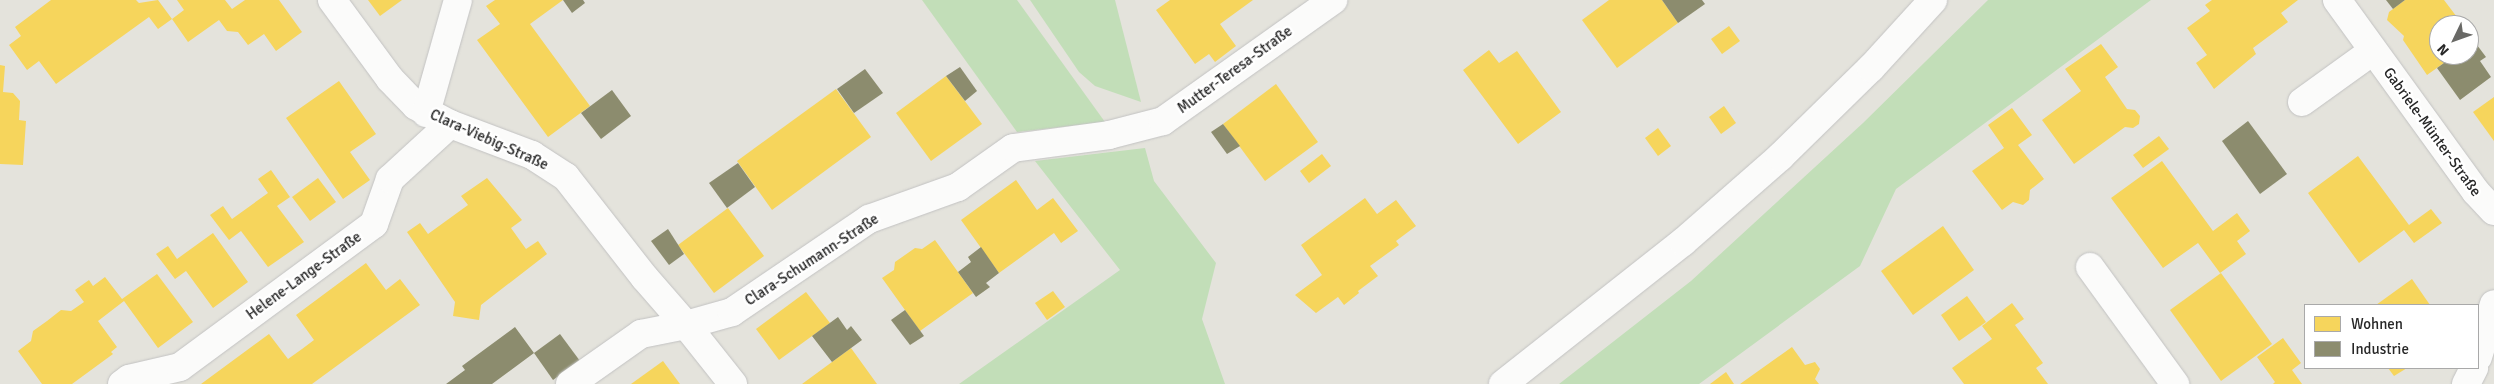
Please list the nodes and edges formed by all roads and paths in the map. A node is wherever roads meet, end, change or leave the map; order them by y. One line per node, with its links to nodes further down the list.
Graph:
1 (332, 0): 8 (street, Clara-Viebig-Straße)
2 (458, 0): 8 (street)
3 (1333, 0): 9 (street, Mutter-Teresa-Straße)
4 (1933, 0): 19 (street)
5 (2337, 0): 6 (street, Gabriele-Münter-Straße)
6 (2373, 51): 7 (street); 10 (street, Gabriele-Münter-Straße)
7 (2302, 102)
8 (438, 119): 13 (street, Clara-Viebig-Straße); 16 (street, Helene-Lange-Straße)
9 (1133, 130): 13 (street, Clara-Schumann-Straße)
10 (2494, 210)
11 (2090, 267): 20 (street)
12 (2494, 304): 14 (street)
13 (686, 325): 17 (street, Clara-Schumann-Straße); 18 (street)
14 (2479, 354)
15 (2474, 369): 21 (street)
16 (122, 384)
17 (570, 384)
18 (733, 384)
19 (1503, 384)
20 (2175, 384)
21 (2466, 384)

